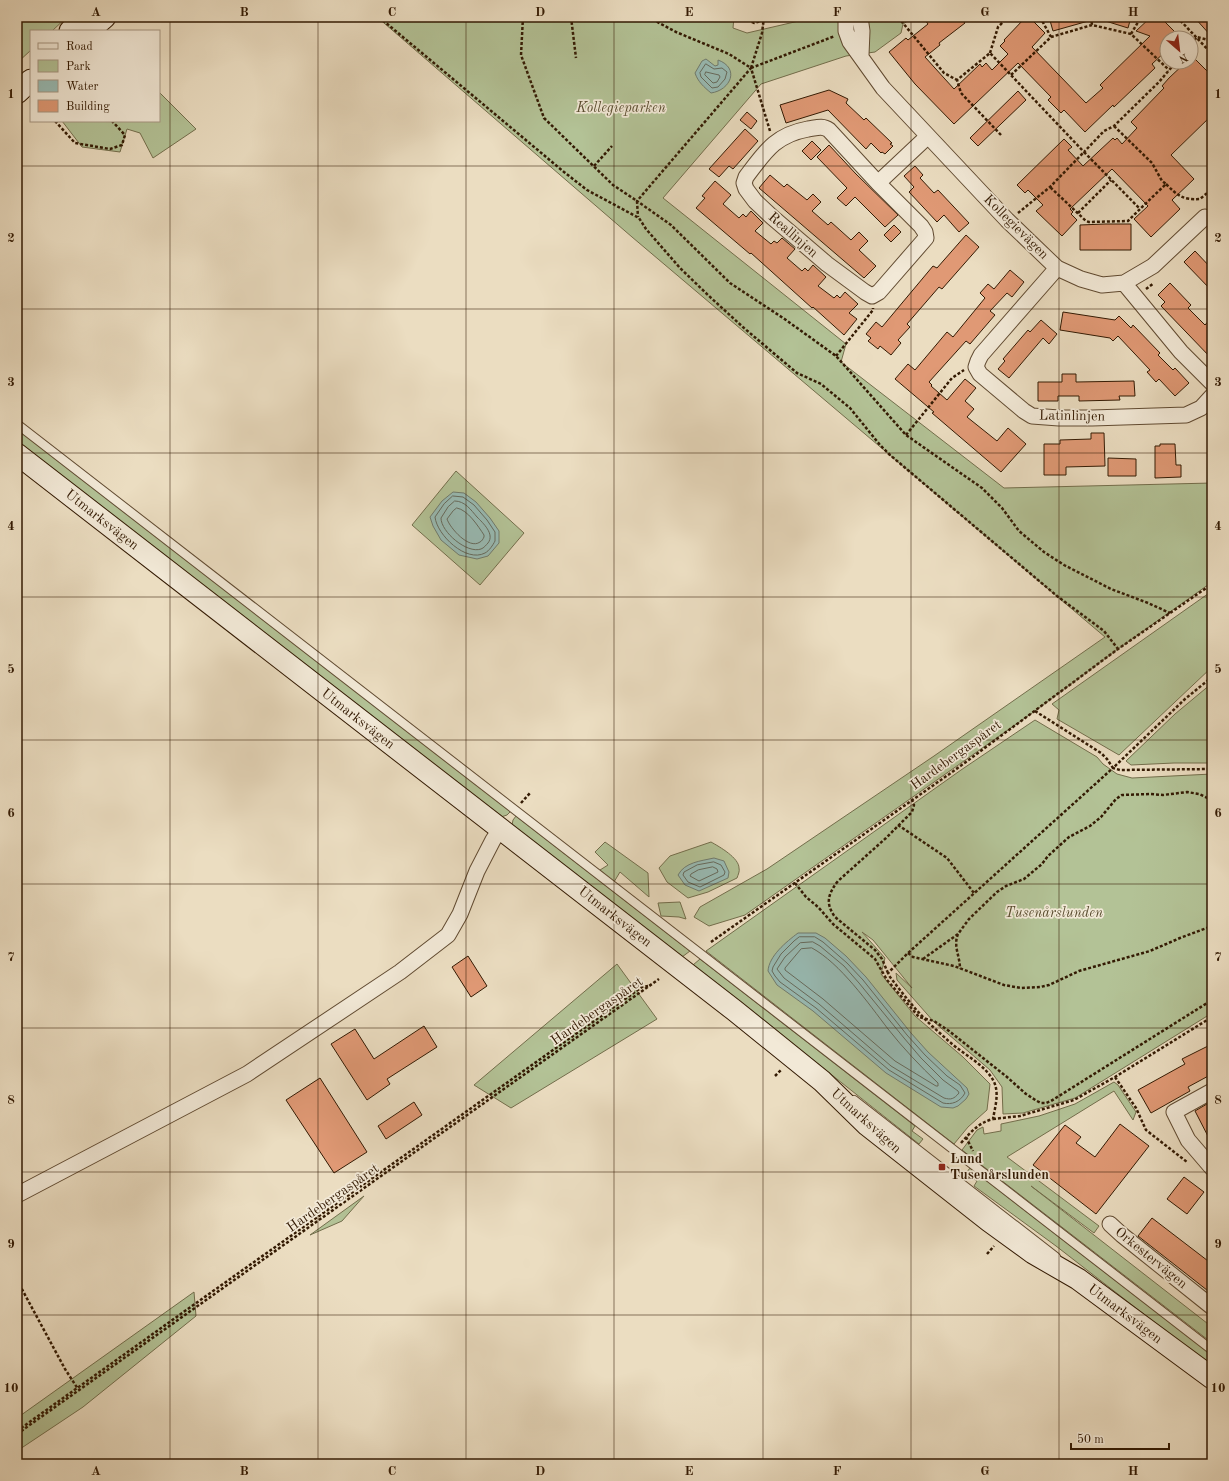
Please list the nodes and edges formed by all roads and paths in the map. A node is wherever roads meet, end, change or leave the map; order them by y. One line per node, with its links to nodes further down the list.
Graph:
1 (86, 17): 20 (main road)
2 (105, 17): 21 (main road)
3 (379, 17): 58 (path)
4 (523, 17): 49 (path)
5 (541, 17): 6 (path)
6 (546, 17)
7 (571, 17): 31 (path)
8 (648, 17): 34 (path)
9 (743, 17): 17 (path)
10 (860, 17): 30 (street)
11 (898, 17): 38 (path)
12 (1008, 17): 28 (path)
13 (1040, 17): 24 (path)
14 (1091, 17): 19 (path)
15 (1140, 17): 23 (path)
16 (1177, 17): 22 (path)
17 (764, 19): 34 (path)
18 (846, 24): 30 (street, Kollegievägen); 34 (path)
19 (1092, 25): 23 (path); 24 (path)
20 (71, 30)
21 (90, 30)
22 (1190, 30)
23 (1131, 34): 32 (path)
24 (1050, 37): 36 (path)
25 (1199, 38): 27 (path)
26 (1199, 39): 29 (path)
27 (1212, 41)
28 (990, 53): 36 (path); 38 (path)
29 (1212, 54)
30 (861, 55): 45 (street, Kollegievägen)
31 (576, 58)
32 (1159, 61)
33 (30, 67): 37 (main road)
34 (751, 68): 46 (path); 55 (path)
35 (1169, 70): 43 (path)
36 (1011, 75): 48 (path)
37 (17, 78)
38 (957, 80): 44 (path)
39 (30, 81): 40 (main road)
40 (17, 93)
41 (56, 122): 42 (path)
42 (113, 122)
43 (1114, 126): 48 (path); 52 (path)
44 (1001, 135)
45 (928, 136): 51 (street); 60 (street, Kollegievägen)
46 (774, 142): 51 (street, Reallinjen); 63 (street, Reallinjen)
47 (612, 146): 49 (path)
48 (1084, 152): 50 (path); 53 (path)
49 (594, 166): 55 (path)
50 (1111, 180): 56 (path); 57 (path)
51 (878, 182): 63 (street, Reallinjen)
52 (1166, 184): 54 (path); 56 (path)
53 (1050, 187): 57 (path); 60 (path)
54 (1212, 189)
55 (637, 201): 58 (path); 64 (path)
56 (1140, 209): 57 (path)
57 (1078, 213)
58 (638, 218): 73 (path)
59 (1205, 218): 62 (street, Kollegievägen)
60 (1008, 220): 61 (street, Kollegievägen)
61 (1058, 268): 62 (street, Kollegievägen); 65 (street)
62 (1124, 283): 66 (street)
63 (872, 296): 64 (path)
64 (836, 356): 69 (path)
65 (976, 367): 67 (street, Latinlinjen); 69 (path)
66 (1212, 383)
67 (1212, 396)
68 (17, 424): 98 (lane)
69 (906, 435): 72 (path)
70 (17, 454): 81 (main road, Utmarksvägen)
71 (1212, 584): 72 (path, Hardebergaspåret)
72 (1170, 613): 73 (path, Hardebergaspåret)
73 (1118, 649): 75 (path, Hardebergaspåret)
74 (1212, 677): 76 (path)
75 (1035, 711): 76 (path); 78 (path, Hardebergaspåret)
76 (1113, 768): 77 (path); 83 (path)
77 (1212, 769)
78 (912, 800): 80 (path); 82 (path, Hardebergaspåret)
79 (1212, 800): 85 (path)
80 (898, 825): 83 (path); 90 (path)
81 (501, 828): 101 (street); 106 (main road, Utmarksvägen)
82 (795, 884): 86 (path, Hardebergaspåret); 94 (path)
83 (974, 893): 87 (path)
84 (1212, 926): 89 (path)
85 (958, 934): 88 (path); 89 (path)
86 (711, 942)
87 (908, 953): 88 (path); 90 (path)
88 (923, 959): 89 (path)
89 (960, 969)
90 (888, 972): 94 (path)
91 (659, 979): 107 (path, Hardebergaspåret)
92 (1212, 1000): 94 (path)
93 (1212, 1017): 95 (path)
94 (924, 1018): 97 (path)
95 (1115, 1077): 97 (path); 99 (path)
96 (1212, 1091): 100 (street)
97 (993, 1119): 98 (path)
98 (955, 1150): 105 (lane)
99 (1194, 1166)
100 (1212, 1168)
101 (17, 1195)
102 (1110, 1224): 104 (street, Orkestervägen)
103 (17, 1280): 107 (path)
104 (1212, 1307)
105 (1212, 1350)
106 (1212, 1378)
107 (78, 1389): 108 (path, Hardebergaspåret)
108 (17, 1432)

